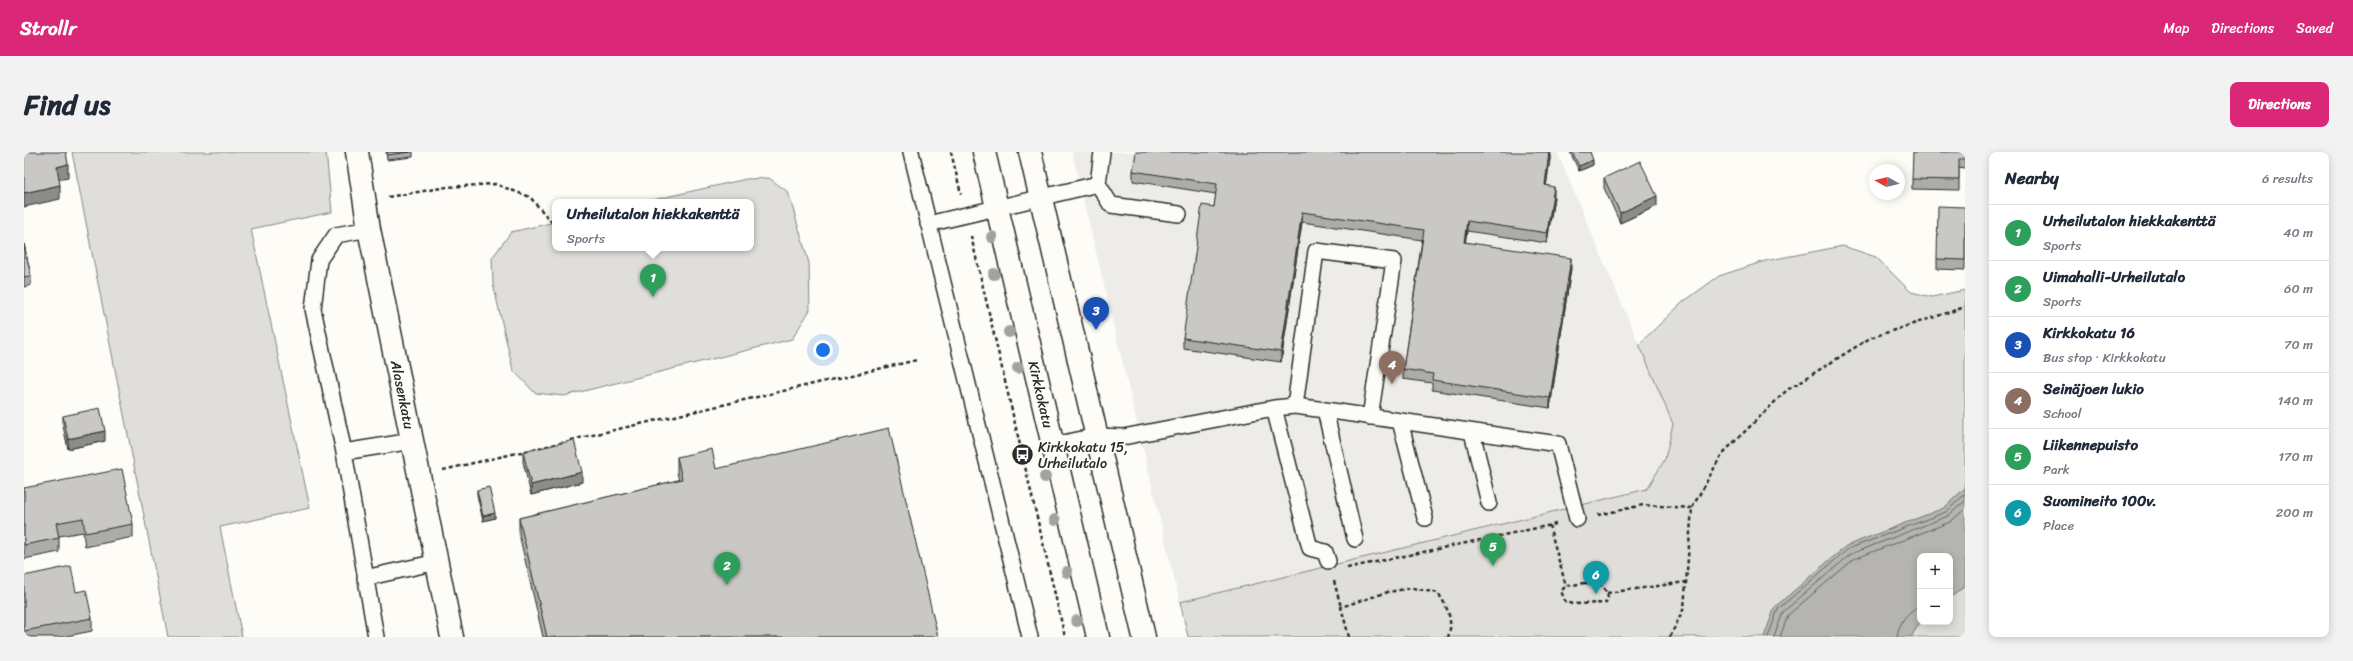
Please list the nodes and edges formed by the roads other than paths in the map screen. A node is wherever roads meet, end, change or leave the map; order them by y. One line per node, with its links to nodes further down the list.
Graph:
1 (357, 152): 11 (main road, Alasenkatu)
2 (911, 152): 10 (lane)
3 (984, 152): 8 (main road, Kirkkokatu)
4 (1030, 152): 7 (main road)
5 (1102, 152): 6 (lane)
6 (1098, 184): 7 (lane); 9 (lane)
7 (1040, 197): 8 (lane); 18 (main road)
8 (996, 207): 10 (lane); 20 (main road, Kirkkokatu)
9 (1179, 214)
10 (928, 224): 31 (lane)
11 (369, 229): 19 (main road, Alasenkatu); 21 (lane)
12 (1295, 406): 13 (lane); 14 (lane); 15 (lane)
13 (1274, 408): 18 (lane); 27 (lane)
14 (1325, 410): 15 (lane); 25 (lane)
15 (1370, 417): 16 (lane)
16 (1400, 421): 17 (lane); 23 (lane)
17 (1472, 432): 22 (lane); 24 (lane)
18 (1097, 436): 20 (lane); 33 (main road)
19 (412, 441): 21 (lane); 26 (main road, Alasenkatu)
20 (1053, 445): 32 (main road, Kirkkokatu)
21 (344, 452): 28 (lane)
22 (1490, 503)
23 (1425, 518)
24 (1577, 519)
25 (1355, 539)
26 (437, 562): 28 (lane); 30 (main road, Alasenkatu)
27 (1329, 566)
28 (365, 578): 29 (lane)
29 (376, 637)
30 (452, 637)
31 (1030, 637)
32 (1098, 637)
33 (1144, 637)

